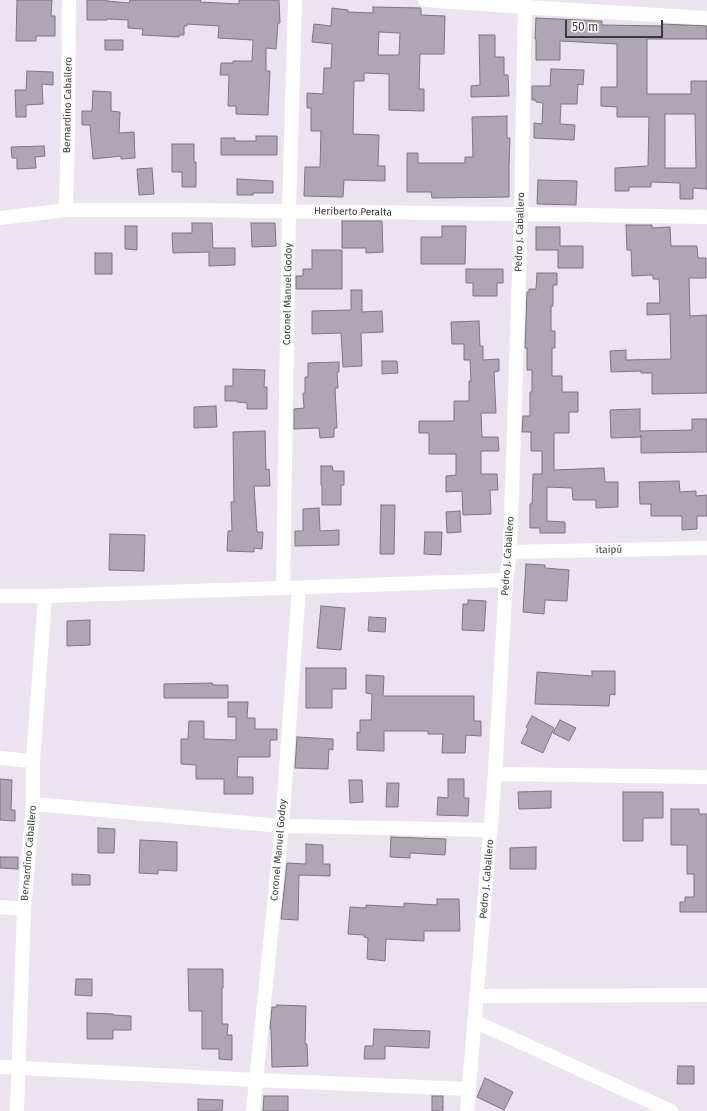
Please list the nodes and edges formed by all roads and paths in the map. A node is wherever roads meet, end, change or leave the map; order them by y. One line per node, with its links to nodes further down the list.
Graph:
1 (69, 0): 6 (street, Bernardino Caballero)
2 (295, 0): 7 (street, Coronel Manuel Godoy)
3 (425, 0): 4 (street)
4 (525, 4): 5 (street); 8 (street, Pedro J. Caballero)
5 (707, 18)
6 (66, 210): 7 (street, Heriberto Peralta); 10 (street, Heriberto Peralta)
7 (289, 211): 8 (street, Heriberto Peralta); 14 (street, Coronel Manuel Godoy)
8 (521, 214): 9 (street, Heriberto Peralta); 12 (street, Pedro J. Caballero)
9 (707, 217)
10 (0, 218)
11 (707, 548): 12 (street, itaipú)
12 (510, 552): 13 (street, Pedro J. Caballero)
13 (506, 580): 15 (street); 20 (street, Pedro J. Caballero)
14 (283, 588): 15 (street); 17 (street)
15 (299, 588): 23 (street, Coronel Manuel Godoy)
16 (0, 596): 17 (street)
17 (45, 596): 19 (street, Bernardino Caballero)
18 (0, 758): 19 (street)
19 (33, 761): 22 (street, Bernardino Caballero)
20 (495, 774): 21 (street); 24 (street, Pedro J. Caballero)
21 (707, 777)
22 (33, 804): 23 (street); 26 (street, Bernardino Caballero)
23 (282, 826): 24 (street); 32 (street, Coronel Manuel Godoy)
24 (491, 830): 28 (street, Pedro J. Caballero)
25 (0, 907): 26 (street)
26 (24, 909): 31 (street, Bernardino Caballero)
27 (707, 995): 28 (street)
28 (476, 996): 29 (street, Pedro J. Caballero)
29 (474, 1021): 33 (street, Pedro J. Caballero); 37 (street)
30 (0, 1066): 31 (street)
31 (19, 1068): 32 (street); 34 (street, Bernardino Caballero)
32 (255, 1080): 33 (street); 35 (street, Coronel Manuel Godoy)
33 (469, 1088): 36 (street, Pedro J. Caballero)
34 (17, 1111)
35 (253, 1111)
36 (467, 1111)
37 (671, 1111)

